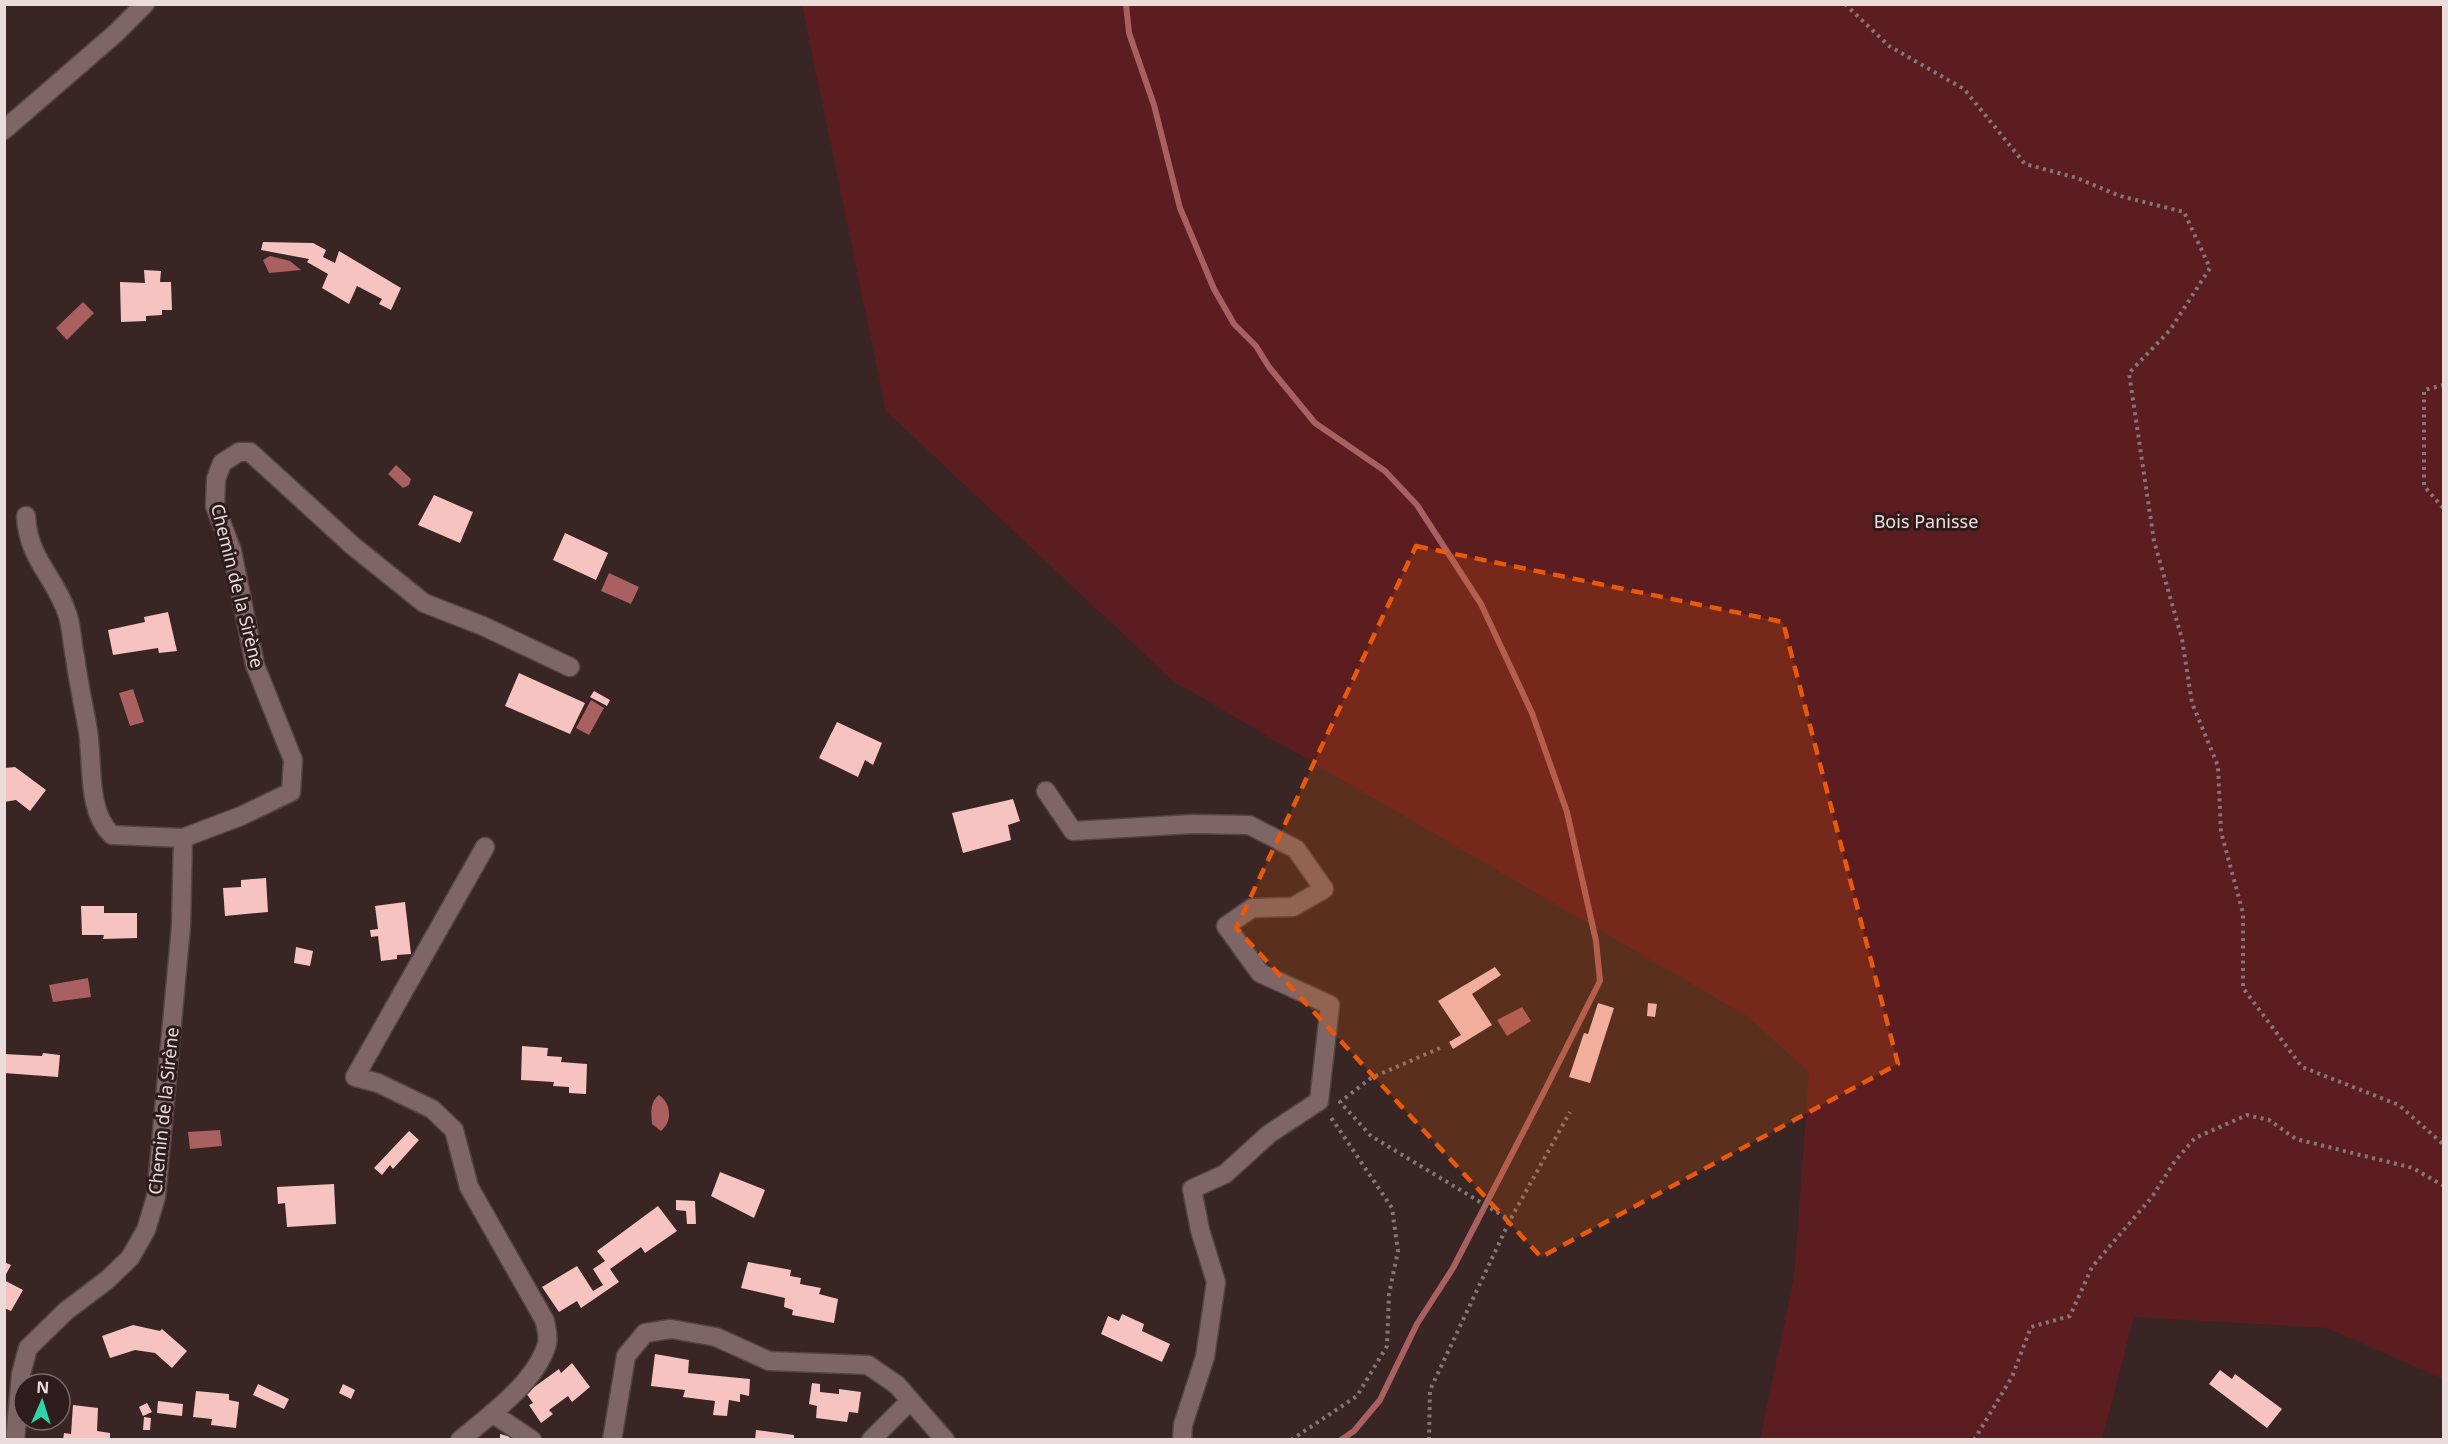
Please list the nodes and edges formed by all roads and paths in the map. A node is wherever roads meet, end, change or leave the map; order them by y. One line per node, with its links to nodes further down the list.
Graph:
1 (145, 4): 3 (street)
2 (1845, 4): 14 (path)
3 (4, 130)
4 (2444, 386): 5 (path)
5 (2444, 509)
6 (26, 516): 9 (street, Chemin de la Sirène)
7 (570, 667): 9 (street, Chemin de la Sirène)
8 (1046, 791): 12 (street)
9 (183, 838): 19 (street, Chemin de la Sirène)
10 (485, 847): 18 (street)
11 (1440, 1048): 16 (path)
12 (1319, 1101): 25 (street); 26 (path)
13 (1570, 1112): 16 (path)
14 (2444, 1145)
15 (2444, 1186): 28 (path)
16 (1510, 1220): 27 (path)
17 (910, 1401): 22 (street); 23 (street); 24 (street)
18 (492, 1413): 20 (street); 21 (street)
19 (15, 1440)
20 (460, 1440)
21 (532, 1440)
22 (612, 1440)
23 (872, 1440)
24 (945, 1440)
25 (1182, 1440)
26 (1291, 1440)
27 (1429, 1440)
28 (1974, 1440)

